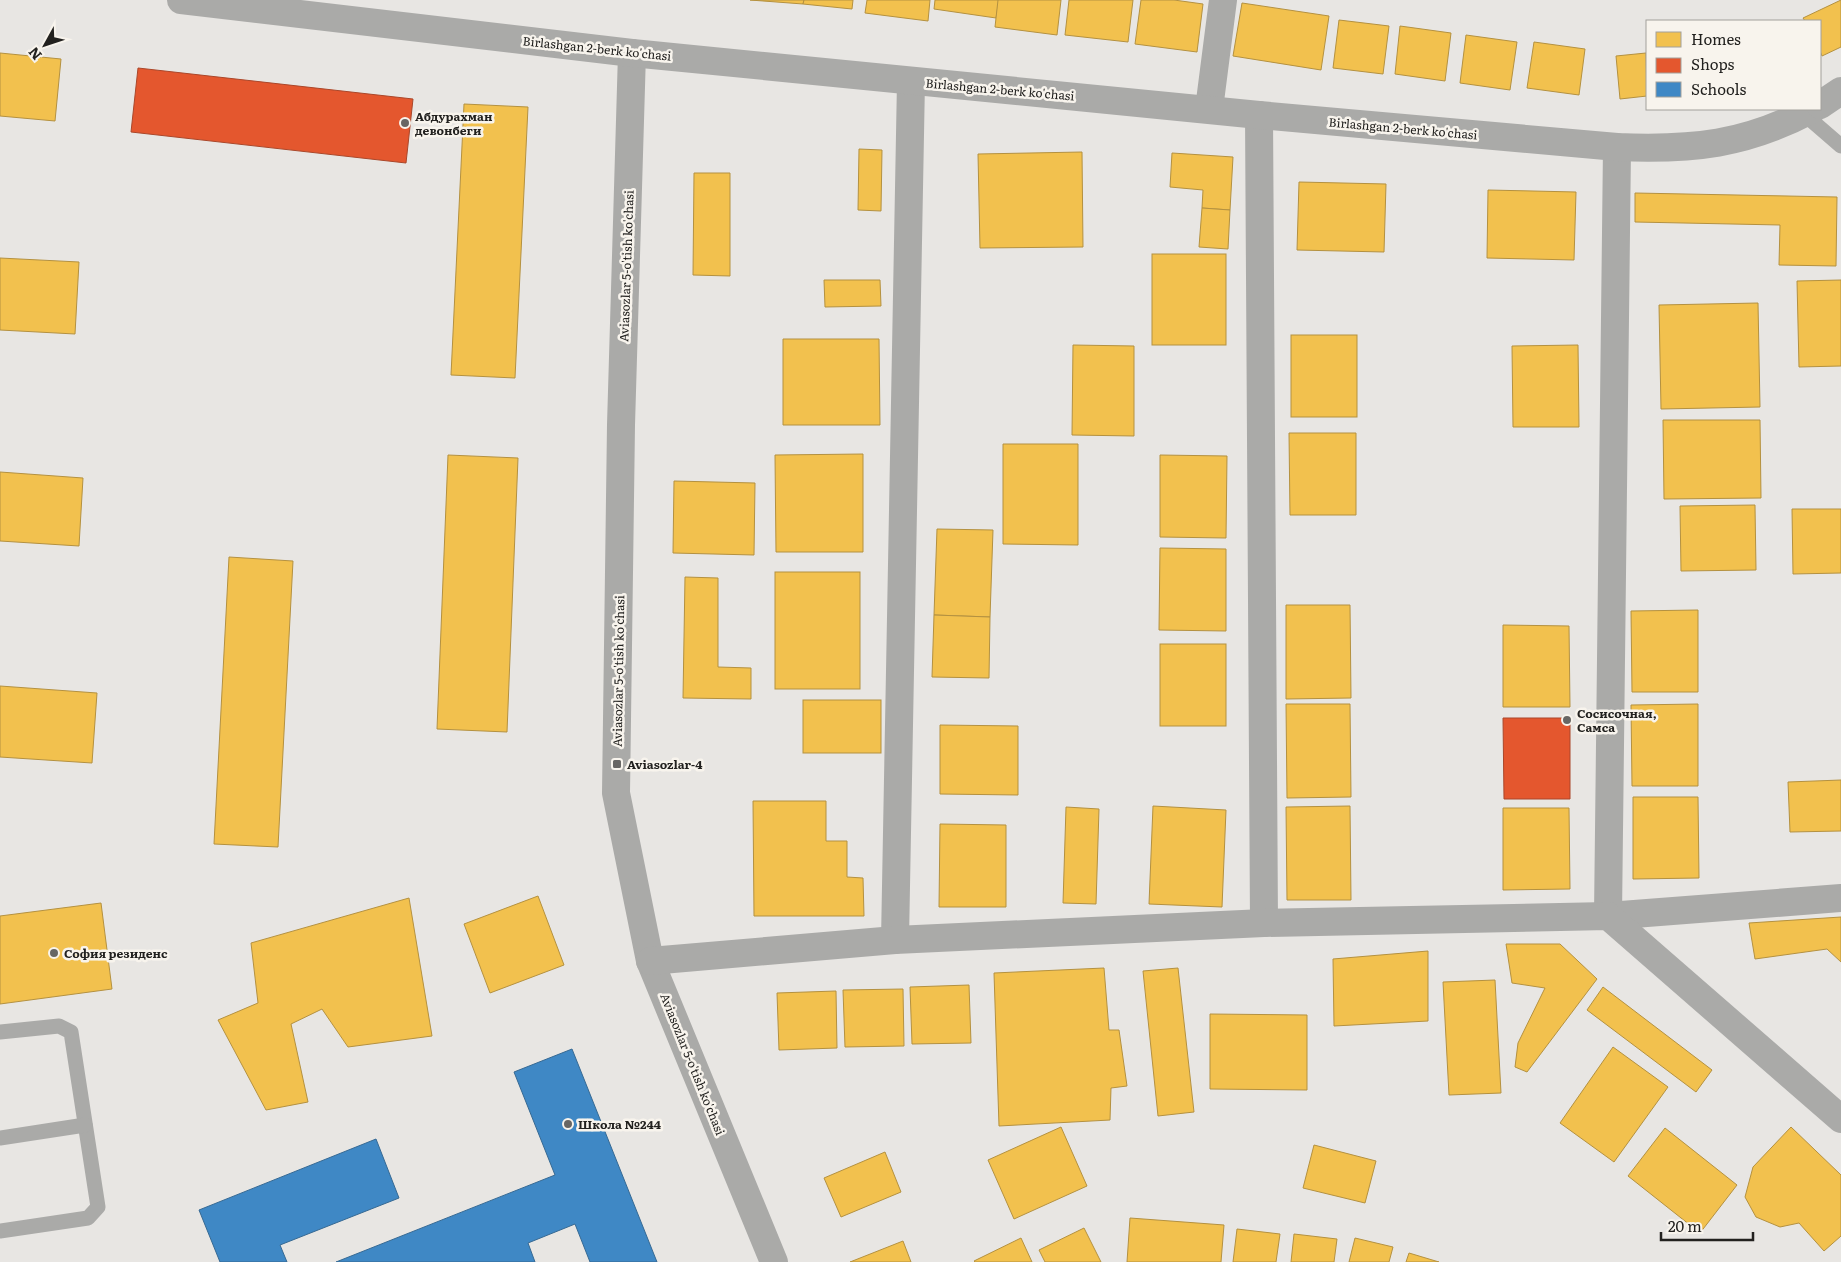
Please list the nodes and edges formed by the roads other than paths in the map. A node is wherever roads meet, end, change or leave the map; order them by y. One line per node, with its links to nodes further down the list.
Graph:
1 (181, 0): 3 (street, Birlashgan 2-berk ko'chasi)
2 (1223, 0): 7 (street)
3 (632, 53): 4 (street, Birlashgan 2-berk ko'chasi); 17 (street, Aviasozlar 5-o'tish ko'chasi)
4 (911, 81): 7 (street, Birlashgan 2-berk ko'chasi); 16 (street)
5 (1841, 91): 6 (street, Birlashgan 2-berk ko'chasi)
6 (1821, 104)
7 (1210, 109): 10 (street, Birlashgan 2-berk ko'chasi)
8 (1811, 110): 12 (street, Birlashgan 2-berk ko'chasi)
9 (1814, 110): 11 (lane)
10 (1259, 115): 12 (street, Birlashgan 2-berk ko'chasi); 15 (street)
11 (1841, 146)
12 (1617, 147): 14 (street)
13 (1841, 898): 14 (street)
14 (1608, 916): 15 (street); 19 (street)
15 (1264, 922): 16 (street)
16 (895, 940): 17 (street)
17 (650, 961): 23 (street, Aviasozlar 5-o'tish ko'chasi)
18 (0, 1032): 20 (lane)
19 (1841, 1120)
20 (84, 1125): 21 (lane); 22 (lane)
21 (0, 1138)
22 (0, 1231)
23 (774, 1262)

